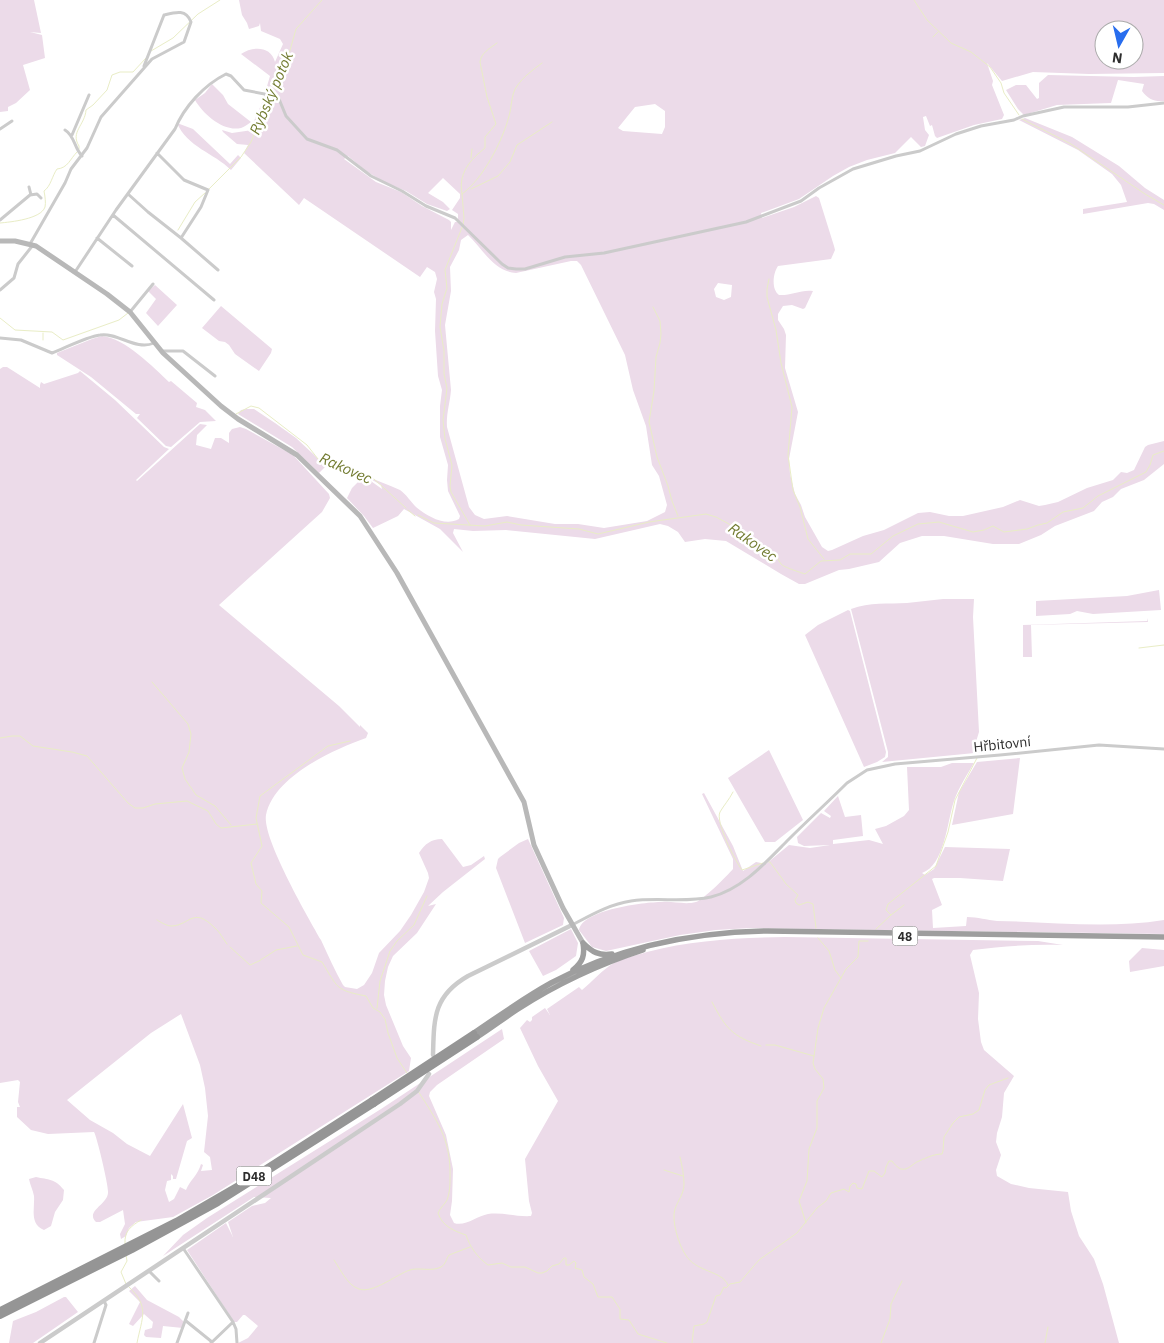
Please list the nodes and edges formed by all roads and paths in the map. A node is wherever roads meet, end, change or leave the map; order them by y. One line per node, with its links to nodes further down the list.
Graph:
1 (144, 66): 1 (street); 9 (street)
2 (89, 95): 7 (street)
3 (1164, 104): 8 (street)
4 (12, 121): 5 (street)
5 (0, 129)
6 (64, 130): 7 (street)
7 (72, 135): 9 (street)
8 (157, 153): 11 (street); 17 (street)
9 (82, 156): 19 (street)
10 (29, 186): 12 (street)
11 (128, 194): 14 (street); 17 (street)
12 (31, 195): 13 (street); 15 (street)
13 (41, 198)
14 (113, 215): 16 (street); 25 (street)
15 (0, 220)
16 (97, 238): 20 (street); 22 (street)
17 (180, 238): 21 (street)
18 (0, 242): 19 (main road)
19 (32, 244): 22 (main road); 24 (street)
20 (132, 266)
21 (218, 270)
22 (75, 272): 26 (main road)
23 (153, 284): 26 (street)
24 (0, 290)
25 (214, 300)
26 (130, 312): 28 (main road)
27 (0, 338): 28 (street)
28 (154, 344): 29 (main road)
29 (161, 351): 30 (street); 32 (main road)
30 (215, 376)
31 (1164, 750): 32 (street, Hřbitovní)
32 (572, 925): 34 (main road); 38 (street)
33 (1164, 938): 35 (highway, 48); 37 (highway, 48)
34 (583, 943): 35 (highway, 48); 36 (highway, 48)
35 (627, 951): 36 (highway, 48)
36 (564, 976): 37 (highway, 48)
37 (476, 1035): 41 (highway, D48, bridge)
38 (433, 1055)
39 (429, 1074): 40 (street)
40 (182, 1248): 42 (street); 49 (street)
41 (129, 1249): 45 (highway, D48); 47 (highway, D48)
42 (148, 1270): 43 (street); 44 (street)
43 (159, 1281)
44 (104, 1300): 51 (street); 52 (street)
45 (0, 1310)
46 (188, 1313): 48 (street)
47 (0, 1316)
48 (186, 1321): 50 (street); 53 (street)
49 (233, 1322): 50 (street); 54 (street)
50 (212, 1342)
51 (40, 1343)
52 (94, 1343)
53 (177, 1343)
54 (237, 1343)

